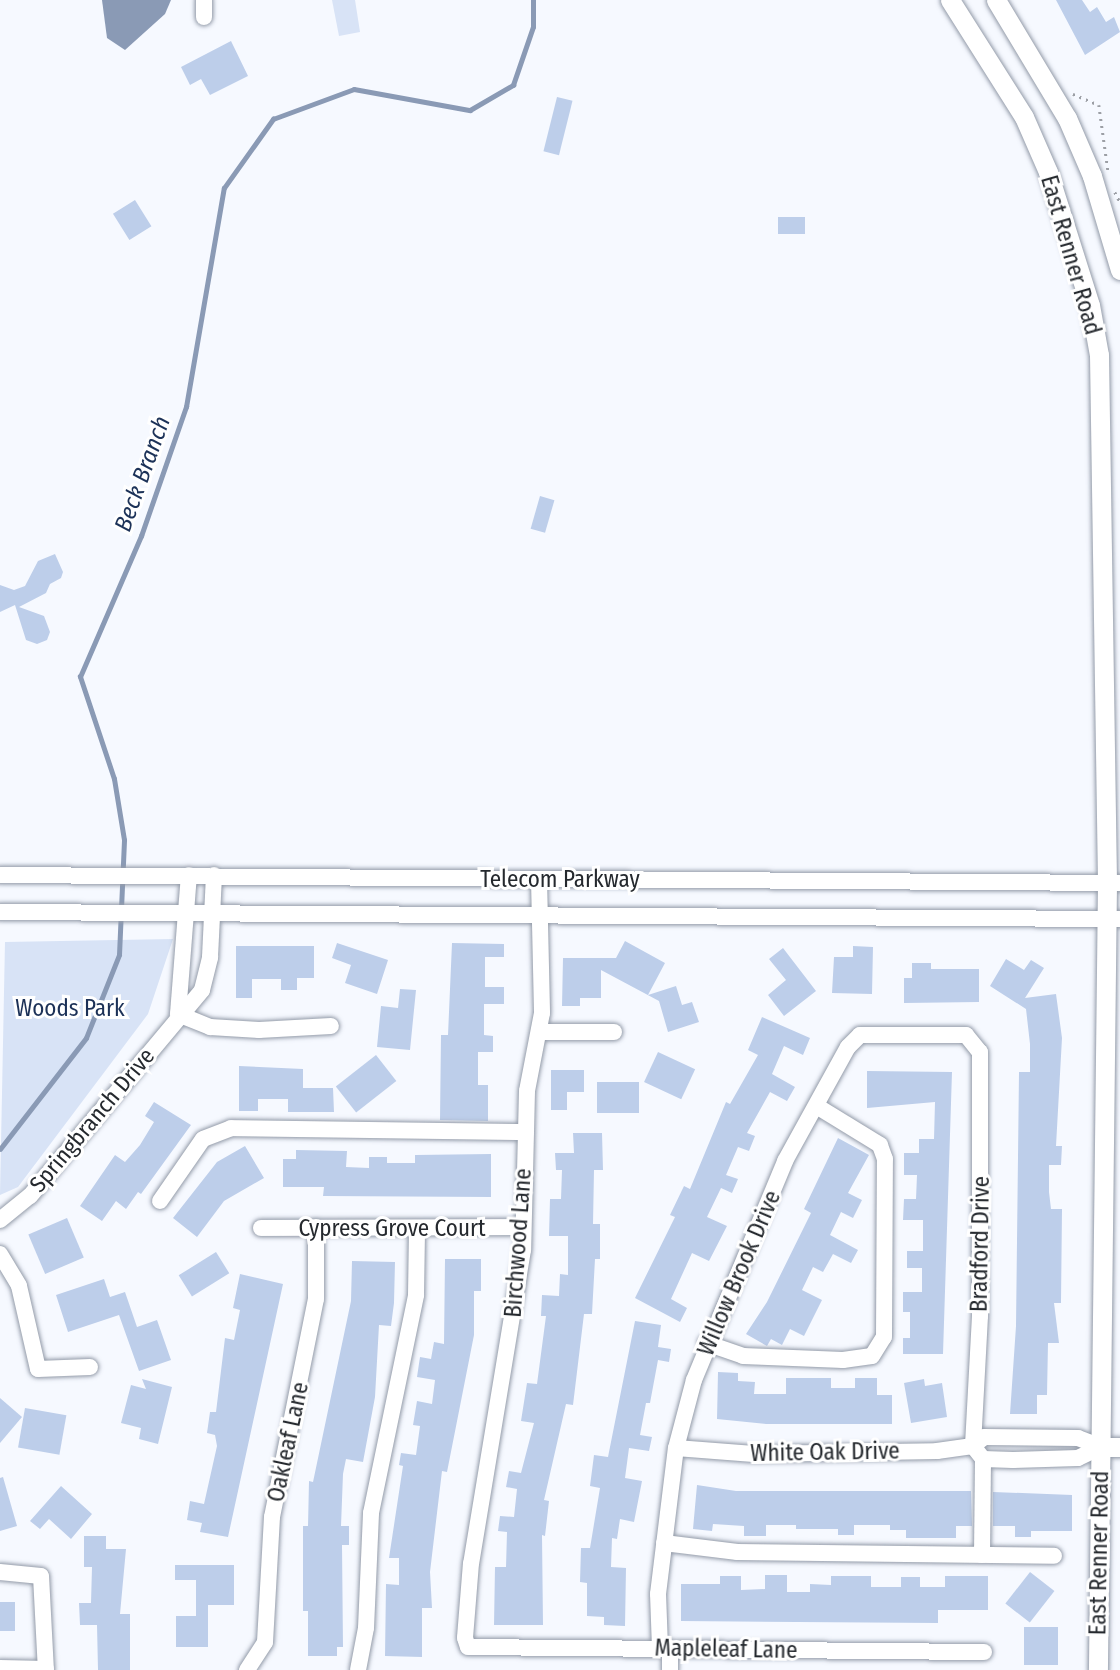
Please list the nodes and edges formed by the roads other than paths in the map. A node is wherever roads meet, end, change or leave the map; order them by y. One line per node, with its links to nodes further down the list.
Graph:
1 (204, 0): 4 (street)
2 (950, 0): 10 (main road, East Renner Road)
3 (996, 0): 5 (main road, East Renner Road)
4 (204, 17)
5 (1120, 270)
6 (0, 875): 7 (street, Telecom Parkway)
7 (189, 875): 8 (street, Telecom Parkway); 12 (street)
8 (214, 876): 9 (street, Telecom Parkway); 13 (street, Springbranch Drive)
9 (539, 879): 10 (street, Telecom Parkway); 14 (street, Birchwood Lane)
10 (1113, 883): 15 (main road, East Renner Road)
11 (0, 912): 12 (street, Telecom Parkway)
12 (188, 914): 13 (street, Telecom Parkway); 16 (street)
13 (213, 914): 14 (street, Telecom Parkway); 17 (street, Springbranch Drive)
14 (539, 917): 15 (street, Telecom Parkway); 20 (street, Birchwood Lane)
15 (1113, 919): 34 (main road, East Renner Road)
16 (180, 971): 17 (street); 18 (street)
17 (205, 977): 18 (street, Springbranch Drive)
18 (178, 1014): 19 (street); 26 (street, Springbranch Drive)
19 (331, 1026)
20 (540, 1032): 21 (street); 24 (street, Birchwood Lane)
21 (614, 1032)
22 (976, 1043): 23 (street, Willow Brook Drive); 36 (street, Bradford Drive)
23 (818, 1107): 32 (street, Willow Brook Drive); 32 (street)
24 (526, 1132): 25 (street); 28 (street, Birchwood Lane)
25 (160, 1200)
26 (0, 1220)
27 (316, 1227): 29 (street, Cypress Grove Court); 30 (street, Cypress Grove Court); 46 (street, Oakleaf Lane)
28 (523, 1227): 30 (street, Cypress Grove Court); 41 (street, Birchwood Lane)
29 (261, 1228)
30 (417, 1230): 47 (street)
31 (0, 1254): 33 (street)
32 (706, 1343): 35 (street, Willow Brook Drive)
33 (90, 1367)
34 (1110, 1447): 36 (street, White Oak Drive); 36 (street, White Oak Drive); 49 (main road, East Renner Road)
35 (676, 1448): 36 (street, White Oak Drive); 37 (street, Willow Brook Drive)
36 (978, 1453): 38 (street, Bradford Drive)
37 (664, 1543): 38 (street); 42 (street, Willow Brook Drive)
38 (982, 1555): 39 (street)
39 (1054, 1556)
40 (0, 1572): 45 (street)
41 (468, 1647): 42 (street, Mapleleaf Lane)
42 (665, 1648): 43 (street, Mapleleaf Lane); 48 (street, Willow Brook Drive)
43 (984, 1652)
44 (0, 1668): 45 (street)
45 (46, 1669)
46 (247, 1670)
47 (358, 1670)
48 (670, 1670)
49 (1098, 1670)

